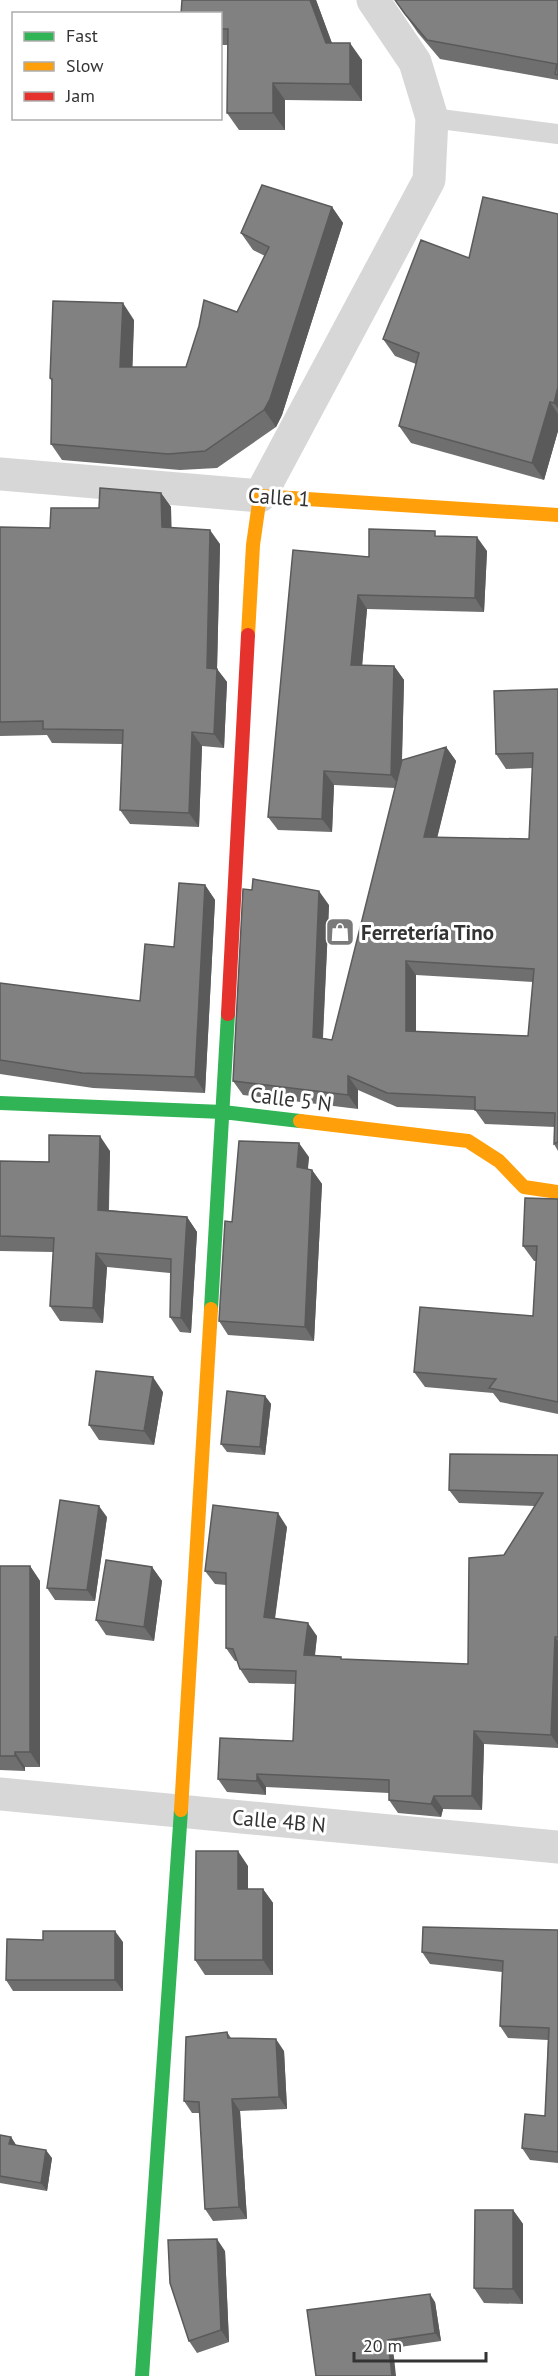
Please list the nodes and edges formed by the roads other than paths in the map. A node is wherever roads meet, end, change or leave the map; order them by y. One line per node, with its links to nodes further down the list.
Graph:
1 (373, 0): 2 (street)
2 (432, 118): 3 (lane); 5 (street)
3 (558, 134)
4 (0, 474): 5 (street, Calle 1)
5 (260, 496): 6 (street, Calle 1); 8 (street)
6 (558, 515)
7 (0, 1103): 8 (street, Calle 5 N)
8 (223, 1112): 9 (street, Calle 5 N); 11 (street)
9 (558, 1192)
10 (0, 1794): 11 (street, Calle 4B N)
11 (181, 1812): 12 (street, Calle 4B N); 13 (street)
12 (558, 1847)
13 (142, 2376)

